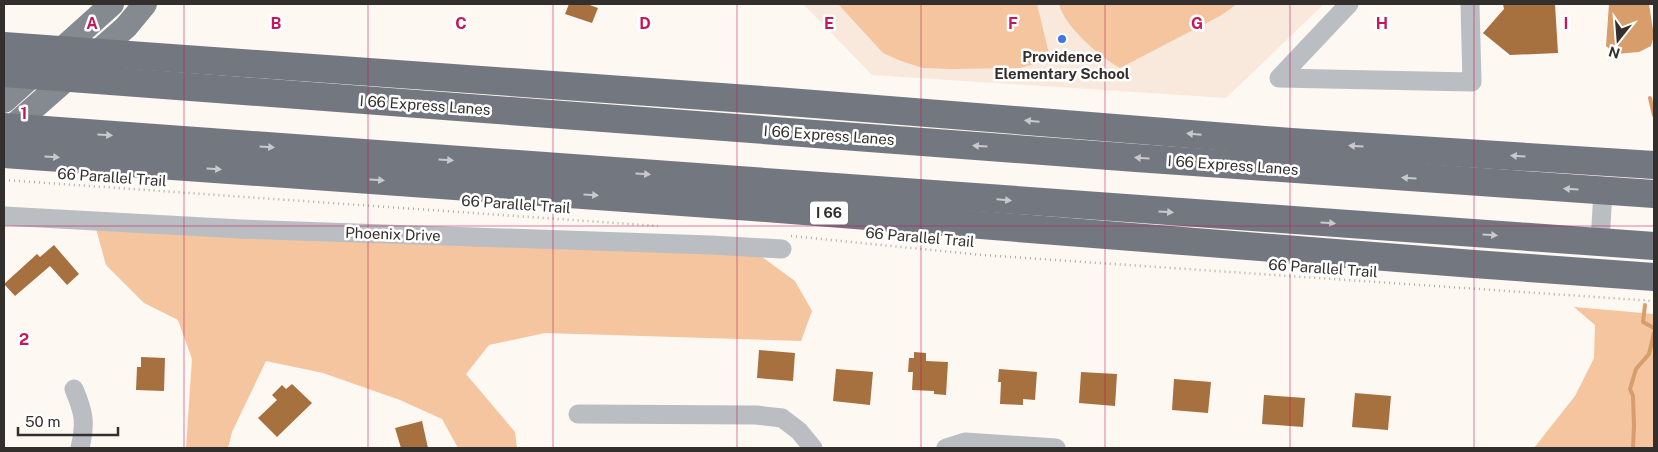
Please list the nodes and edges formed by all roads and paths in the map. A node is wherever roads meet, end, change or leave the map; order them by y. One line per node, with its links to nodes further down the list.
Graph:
1 (112, 4): 7 (main road)
2 (145, 4): 9 (main road)
3 (1350, 4): 4 (street)
4 (1470, 4)
5 (4, 46): 11 (highway, one-way to 5)
6 (4, 73): 13 (highway, I 66 Express Lanes, one-way to 6)
7 (4, 102)
8 (4, 127): 18 (highway, one-way to 18)
9 (4, 134)
10 (4, 154): 20 (highway, I 66, one-way to 20)
11 (1654, 165)
12 (4, 180): 16 (path, 66 Parallel Trail)
13 (1604, 191): 14 (highway, I 66 Express Lanes); 18 (street)
14 (1654, 194)
15 (4, 216): 17 (street, Phoenix Drive)
16 (659, 226)
17 (784, 242): 21 (path, 66 Parallel Trail)
18 (1600, 242): 19 (highway)
19 (1654, 246)
20 (1654, 277)
21 (1654, 301)
22 (74, 389): 24 (street)
23 (578, 414): 25 (street)
24 (80, 448)
25 (813, 448)
26 (946, 448): 27 (street)
27 (1056, 448)

